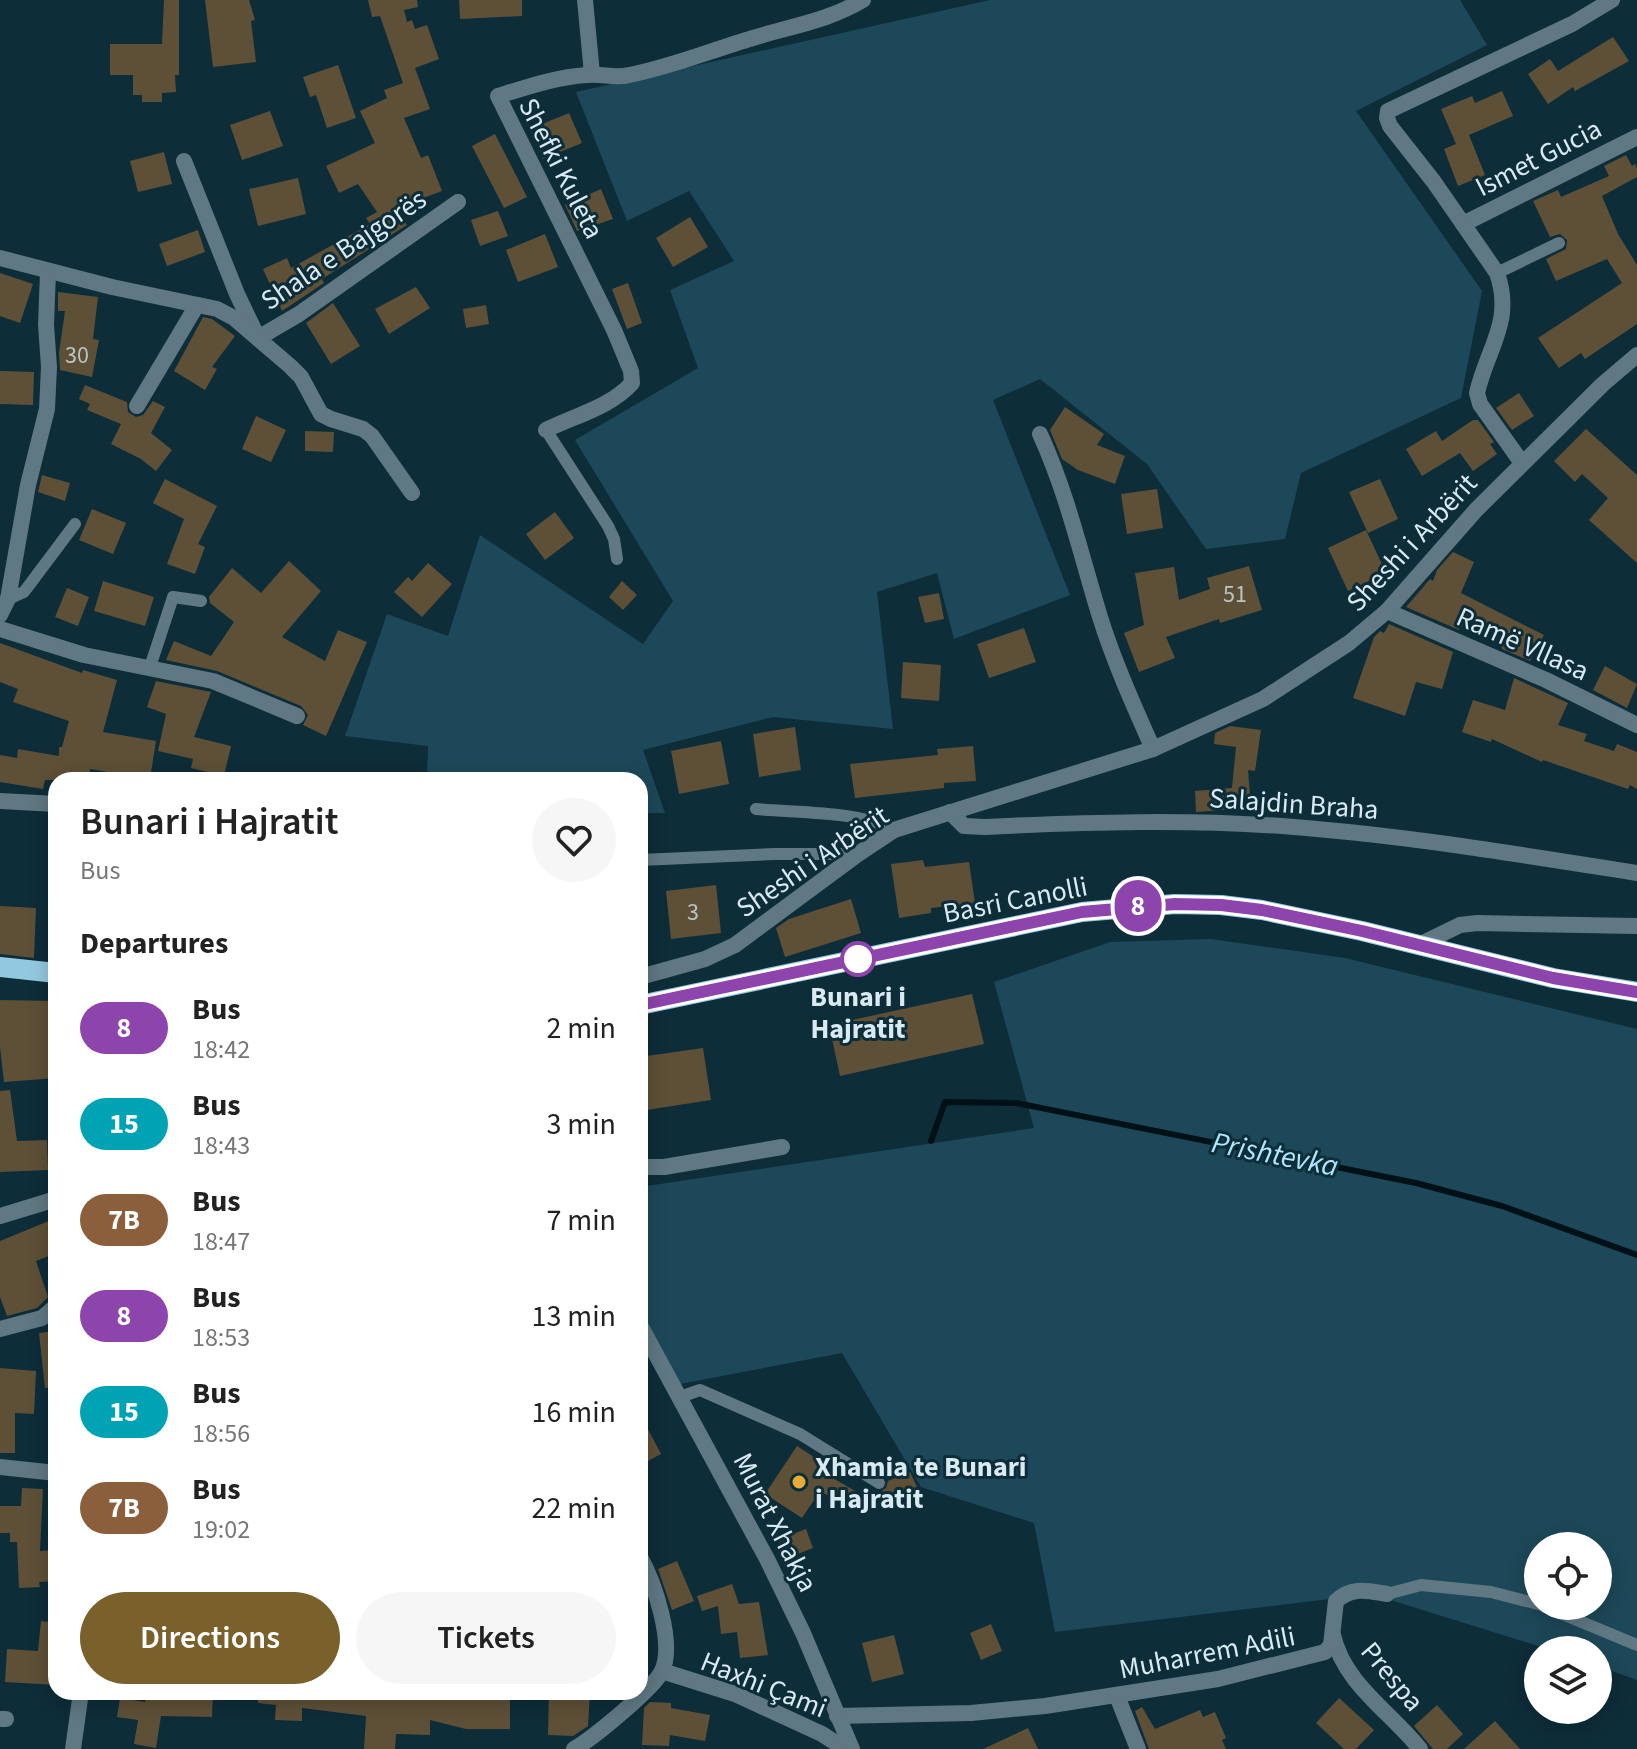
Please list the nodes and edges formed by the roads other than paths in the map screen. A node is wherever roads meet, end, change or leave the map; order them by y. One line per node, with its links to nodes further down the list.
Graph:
1 (585, 0): 4 (street)
2 (863, 0): 4 (street, Shefki Kuleta)
3 (1612, 0): 8 (street, Ismet Gucia)
4 (592, 74): 17 (street, Shefki Kuleta)
5 (1637, 137): 8 (street, Ismet Gucia)
6 (184, 161): 14 (street, Shala e Bajgorës)
7 (458, 202): 14 (street, Shala e Bajgorës)
8 (1463, 224): 12 (street, Ismet Gucia)
9 (1559, 243): 12 (lane)
10 (0, 258): 11 (street, Shala e Bajgorës)
11 (48, 272): 13 (street, Shala e Bajgorës); 24 (street)
12 (1497, 273): 19 (street, Ismet Gucia)
13 (197, 305): 14 (street, Shala e Bajgorës); 16 (street)
14 (258, 338): 20 (street, Shala e Bajgorës)
15 (1637, 355): 19 (street, Sheshi i Arbërit)
16 (137, 406)
17 (546, 430): 22 (lane, Shefki Kuleta)
18 (1040, 434): 30 (street)
19 (1522, 463): 25 (street, Sheshi i Arbërit)
20 (412, 493)
21 (75, 524): 24 (lane)
22 (617, 559)
23 (201, 601): 27 (lane)
24 (4, 607)
25 (1387, 611): 29 (street, Ramë Vllasa); 30 (street, Sheshi i Arbërit)
26 (0, 629): 27 (street)
27 (150, 667): 28 (street)
28 (297, 716)
29 (1637, 725)
30 (1153, 749): 34 (street, Sheshi i Arbërit)
31 (0, 801): 32 (street)
32 (48, 804)
33 (756, 809): 35 (lane)
34 (950, 812): 35 (street, Sheshi i Arbërit); 38 (street, Salajdin Braha)
35 (894, 830): 36 (street, Sheshi i Arbërit)
36 (858, 854): 37 (lane); 43 (street, Sheshi i Arbërit)
37 (648, 860)
38 (1637, 873)
39 (1637, 926): 40 (street)
40 (1419, 945): 44 (main road, Basri Canolli); 45 (main road, Basri Canolli)
41 (0, 967): 42 (main road)
42 (48, 972)
43 (648, 975)
44 (1637, 992)
45 (648, 1003)
46 (782, 1147): 47 (street)
47 (648, 1167)
48 (48, 1201): 49 (street)
49 (0, 1216)
50 (48, 1313): 51 (street)
51 (0, 1329)
52 (648, 1339): 53 (street, Murat Xhakja)
53 (680, 1397): 56 (lane); 70 (street, Murat Xhakja)
54 (0, 1467): 55 (street)
55 (48, 1472)
56 (879, 1483)
57 (648, 1572): 61 (street)
58 (1387, 1594): 59 (lane, Muharrem Adili); 63 (street, Muharrem Adili)
59 (1524, 1601)
60 (648, 1602): 61 (street)
61 (659, 1603): 65 (street)
62 (1576, 1620): 64 (lane, Muharrem Adili)
63 (1333, 1633): 67 (street, Muharrem Adili); 76 (street, Prespa)
64 (1637, 1645)
65 (662, 1671): 66 (street); 73 (street, Haxhi Çami)
66 (648, 1687)
67 (1117, 1696): 70 (street, Muharrem Adili); 75 (street)
68 (80, 1700): 71 (street)
69 (635, 1700): 72 (street)
70 (837, 1716): 74 (street, Murat Xhakja)
71 (73, 1749)
72 (574, 1749)
73 (845, 1749)
74 (852, 1749)
75 (1138, 1749)
76 (1420, 1749)

